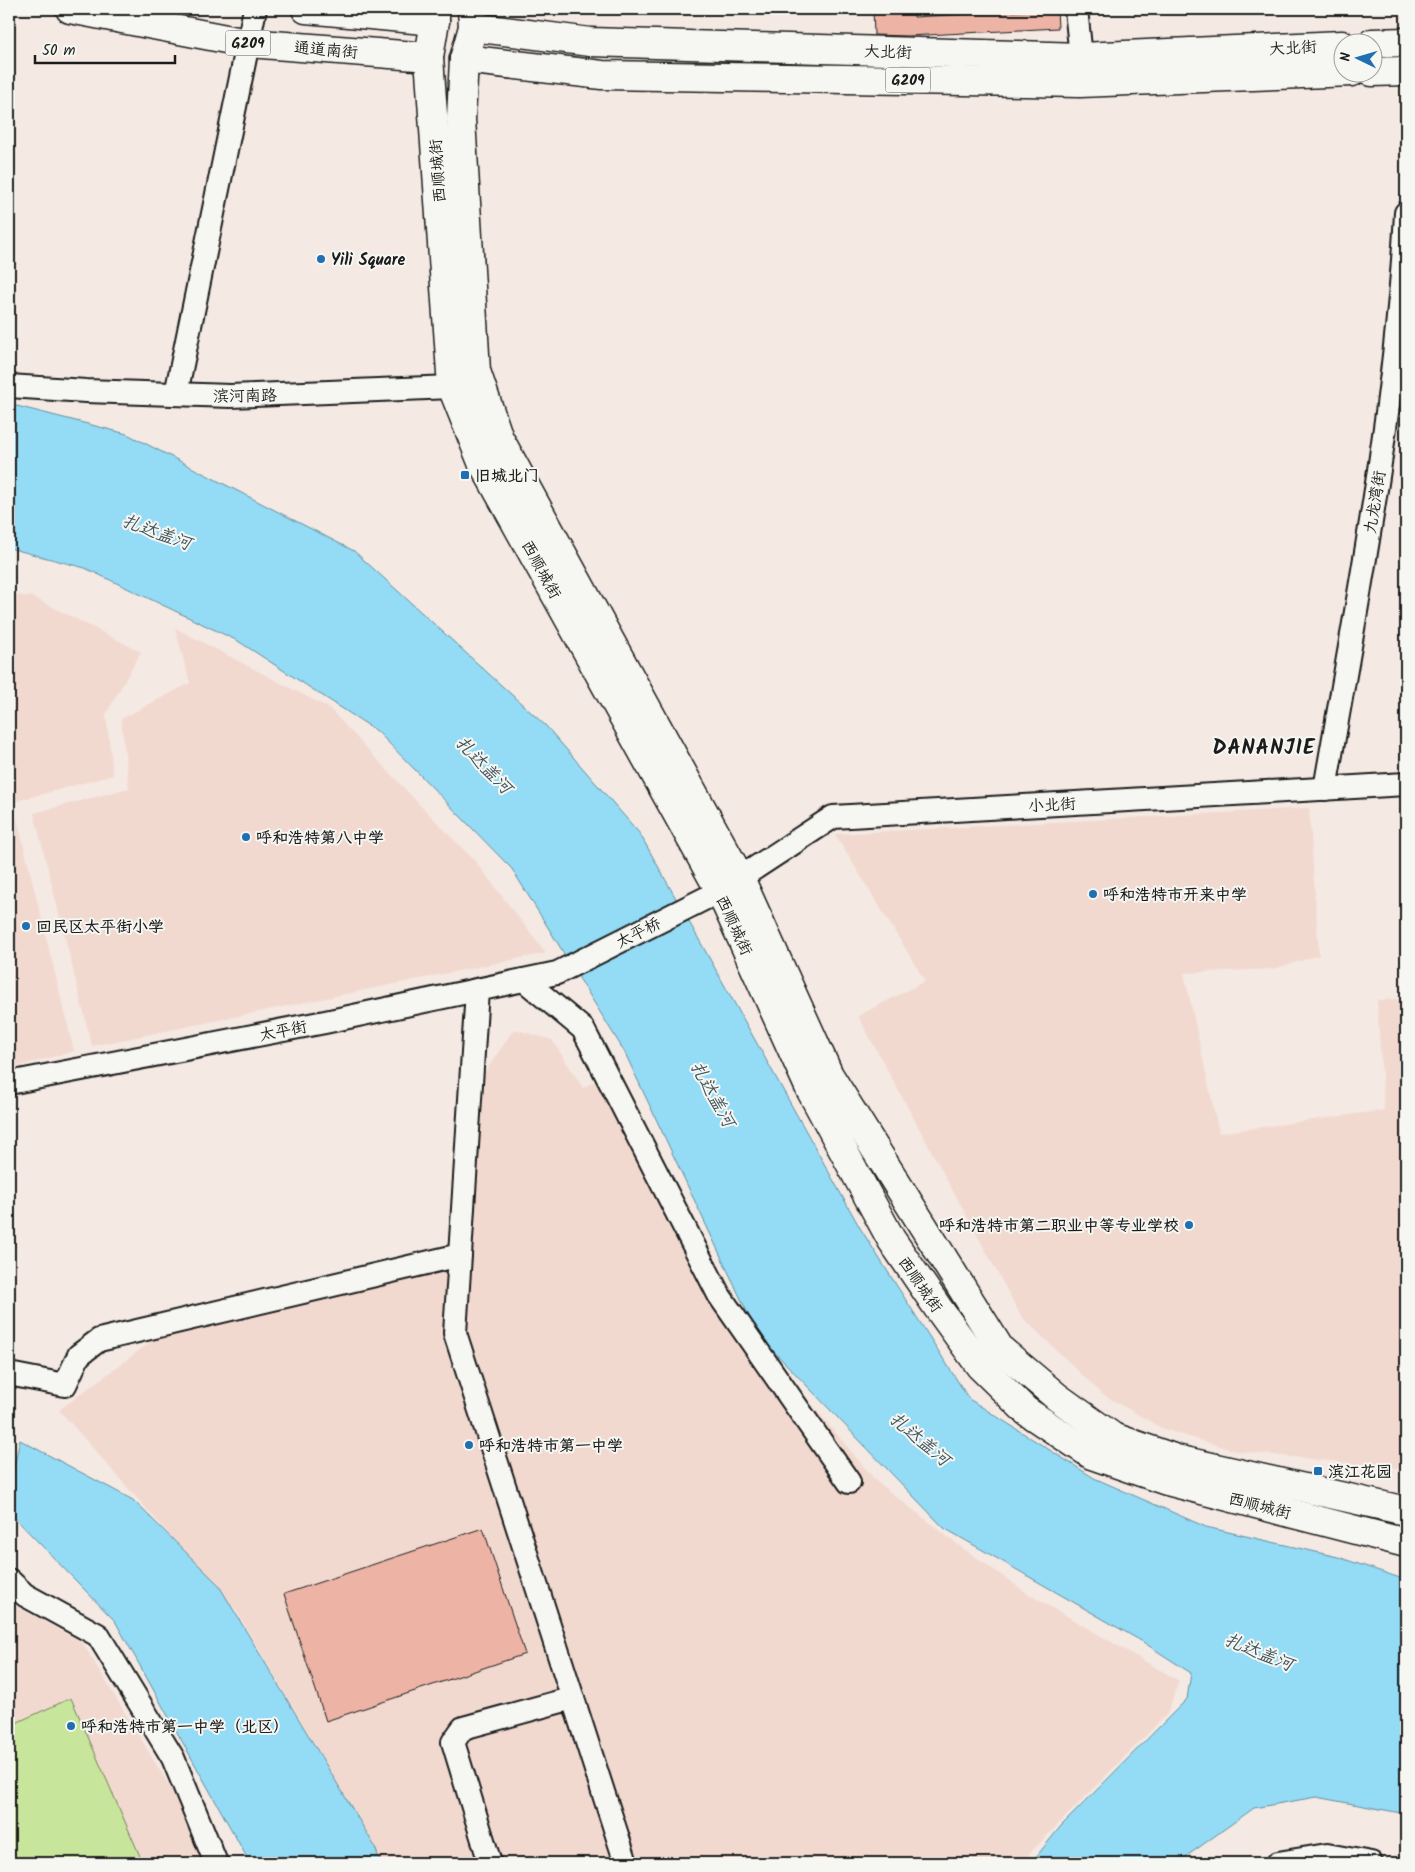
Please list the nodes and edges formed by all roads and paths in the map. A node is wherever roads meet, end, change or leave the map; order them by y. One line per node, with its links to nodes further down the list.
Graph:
1 (70, 9): 7 (main road, 通道南街 / G209)
2 (255, 9): 7 (street)
3 (306, 9): 5 (main road)
4 (1076, 9): 11 (street)
5 (435, 15): 6 (main road, 大北街); 12 (main road, 西顺城街)
6 (473, 18): 11 (main road, 大北街 / G209); 13 (main road, 西顺城街)
7 (247, 42): 12 (main road, 通道南街 / G209); 21 (street)
8 (1406, 42): 9 (main road)
9 (1382, 43)
10 (1332, 45): 11 (main road, 大北街 / G209)
11 (1081, 57)
12 (429, 58): 13 (main road, 通道南街); 20 (main road, 西顺城街)
13 (464, 59): 16 (main road, 大北街 / G209); 18 (main road, 西顺城街)
14 (1406, 71): 15 (main road)
15 (1382, 72)
16 (1332, 73)
17 (1406, 213): 23 (street, 九龙湾街)
18 (476, 371): 20 (street, 滨河南路); 24 (main road, 西顺城街)
19 (9, 386): 21 (street, 滨河南路)
20 (452, 386): 21 (street, 滨河南路); 24 (main road, 西顺城街)
21 (176, 394)
22 (1406, 784): 23 (street, 小北街)
23 (1325, 789): 24 (street, 小北街)
24 (730, 884): 25 (street, 太平桥); 32 (main road, 西顺城街); 33 (main road, 西顺城街)
25 (557, 973): 26 (street, 太平街)
26 (524, 980): 27 (street, 太平街); 31 (street)
27 (477, 990): 28 (street, 太平街); 29 (street)
28 (9, 1083)
29 (460, 1255): 30 (street); 35 (street)
30 (9, 1374)
31 (849, 1482)
32 (1406, 1511)
33 (1406, 1543)
34 (9, 1580): 36 (street)
35 (572, 1698): 37 (street); 38 (street)
36 (216, 1863)
37 (490, 1863)
38 (626, 1863)
39 (1278, 1863): 40 (street)
40 (1371, 1863)

